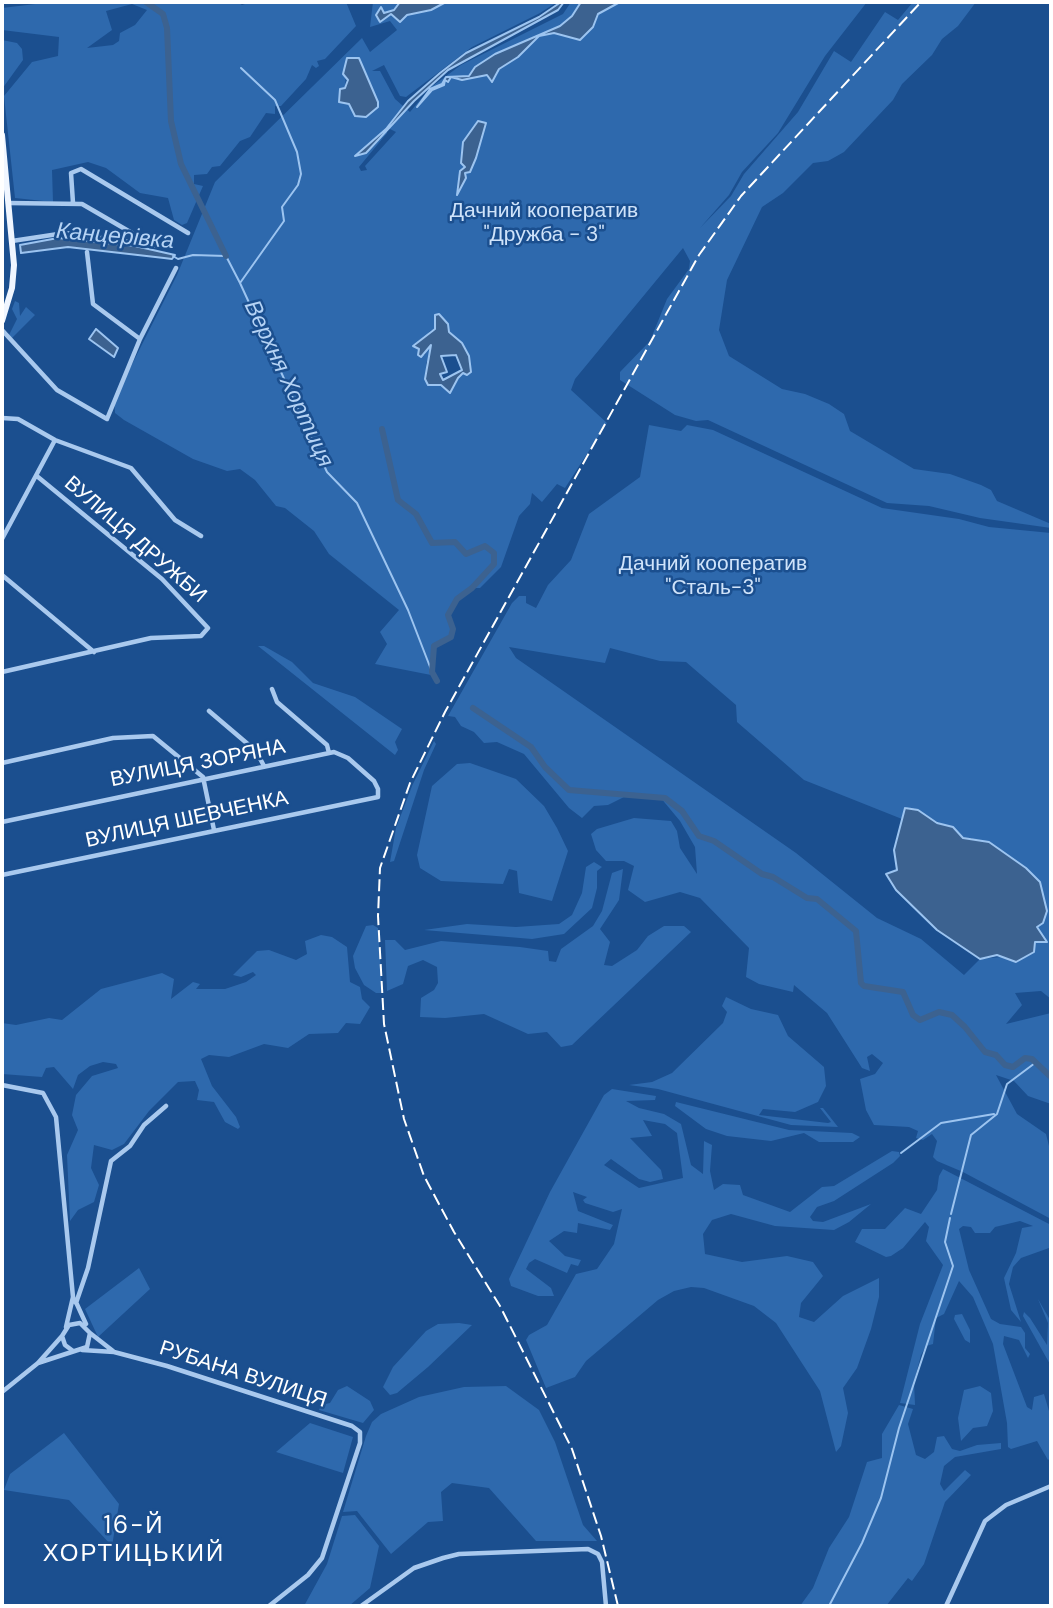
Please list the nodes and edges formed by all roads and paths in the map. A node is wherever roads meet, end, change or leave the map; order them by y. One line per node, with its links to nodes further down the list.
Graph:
1 (2, 135): 2 (main road)
2 (3, 156): 3 (main road)
3 (8, 203): 4 (street); 7 (main road)
4 (74, 203): 5 (street); 6 (street)
5 (132, 233)
6 (188, 233)
7 (12, 241): 8 (street); 11 (main road)
8 (160, 246)
9 (87, 252): 13 (street)
10 (176, 268): 13 (street)
11 (2, 321)
12 (2, 330): 13 (street)
13 (140, 339)
14 (2, 418): 15 (street)
15 (55, 440): 16 (street); 17 (street)
16 (38, 477): 18 (street); 20 (street, ВУЛИЦЯ ДРУЖБИ)
17 (201, 536)
18 (2, 539)
19 (2, 575): 20 (street)
20 (94, 652): 21 (street)
21 (2, 671)
22 (272, 689): 24 (street)
23 (209, 711): 26 (street)
24 (329, 753): 26 (street, ВУЛИЦЯ ЗОРЯНА); 29 (street, ВУЛИЦЯ ШЕВЧЕНКА)
25 (2, 763): 27 (street)
26 (264, 766): 27 (street, ВУЛИЦЯ ЗОРЯНА)
27 (204, 780): 28 (street, ВУЛИЦЯ ЗОРЯНА); 29 (street)
28 (2, 822)
29 (214, 830): 30 (street, ВУЛИЦЯ ШЕВЧЕНКА)
30 (2, 874)
31 (2, 1085): 33 (street)
32 (166, 1106): 34 (street)
33 (73, 1297): 34 (street); 35 (street)
34 (76, 1303): 36 (street)
35 (66, 1327): 36 (street); 37 (street)
36 (89, 1330): 38 (street); 40 (street, РУБАНА ВУЛИЦЯ)
37 (62, 1336): 39 (street); 41 (street)
38 (82, 1350): 39 (street); 40 (street, РУБАНА ВУЛИЦЯ)
39 (73, 1351): 41 (street)
40 (114, 1352): 44 (street, РУБАНА ВУЛИЦЯ)
41 (38, 1363): 42 (street)
42 (2, 1392)
43 (1051, 1486): 47 (street)
44 (269, 1606)
45 (361, 1606): 46 (street)
46 (606, 1606)
47 (946, 1606)

